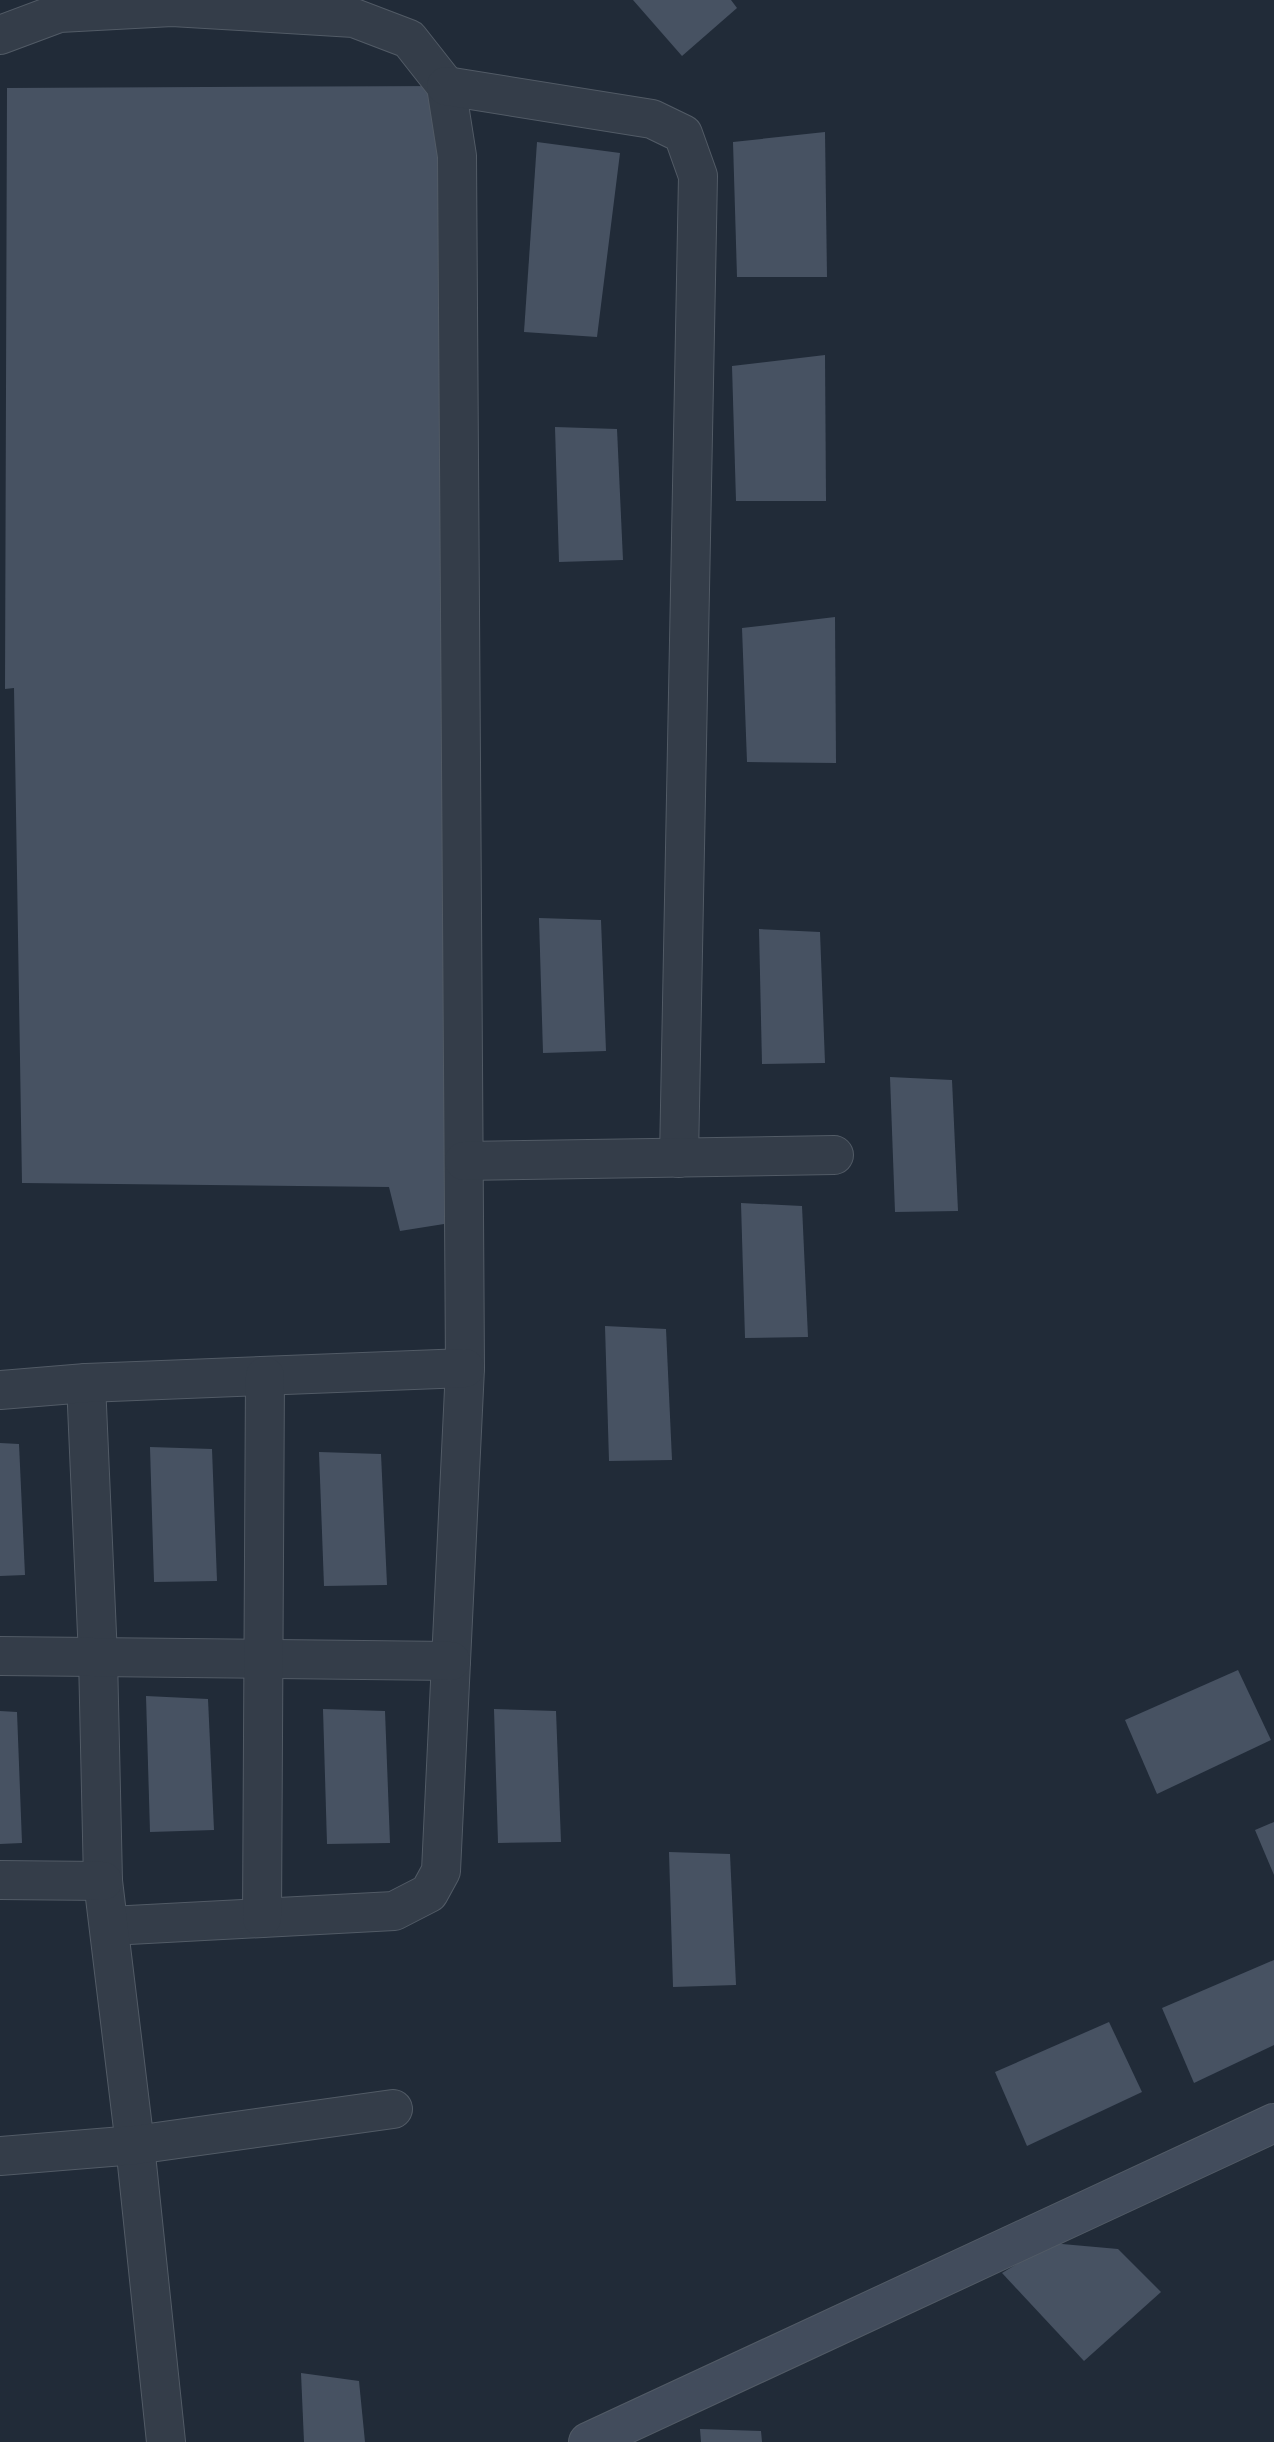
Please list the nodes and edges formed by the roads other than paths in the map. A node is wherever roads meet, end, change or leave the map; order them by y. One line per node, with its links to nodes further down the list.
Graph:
1 (172, 3): 2 (street); 3 (street)
2 (0, 36)
3 (446, 86): 5 (street); 6 (street)
4 (834, 1155): 5 (street)
5 (678, 1158): 6 (street)
6 (464, 1161): 7 (street)
7 (465, 1368): 8 (street); 14 (street)
8 (265, 1377): 9 (street); 13 (street)
9 (86, 1384): 10 (street); 12 (street)
10 (0, 1390)
11 (0, 1656): 12 (street)
12 (98, 1657): 13 (street); 16 (street)
13 (263, 1659): 14 (street); 17 (street)
14 (451, 1661): 17 (street)
15 (0, 1880): 16 (street)
16 (103, 1881): 18 (street)
17 (262, 1918): 18 (street)
18 (110, 1926): 21 (street)
19 (393, 2109): 21 (street)
20 (1274, 2123): 24 (street)
21 (135, 2145): 22 (street); 23 (street)
22 (0, 2155)
23 (166, 2442)
24 (588, 2442)

